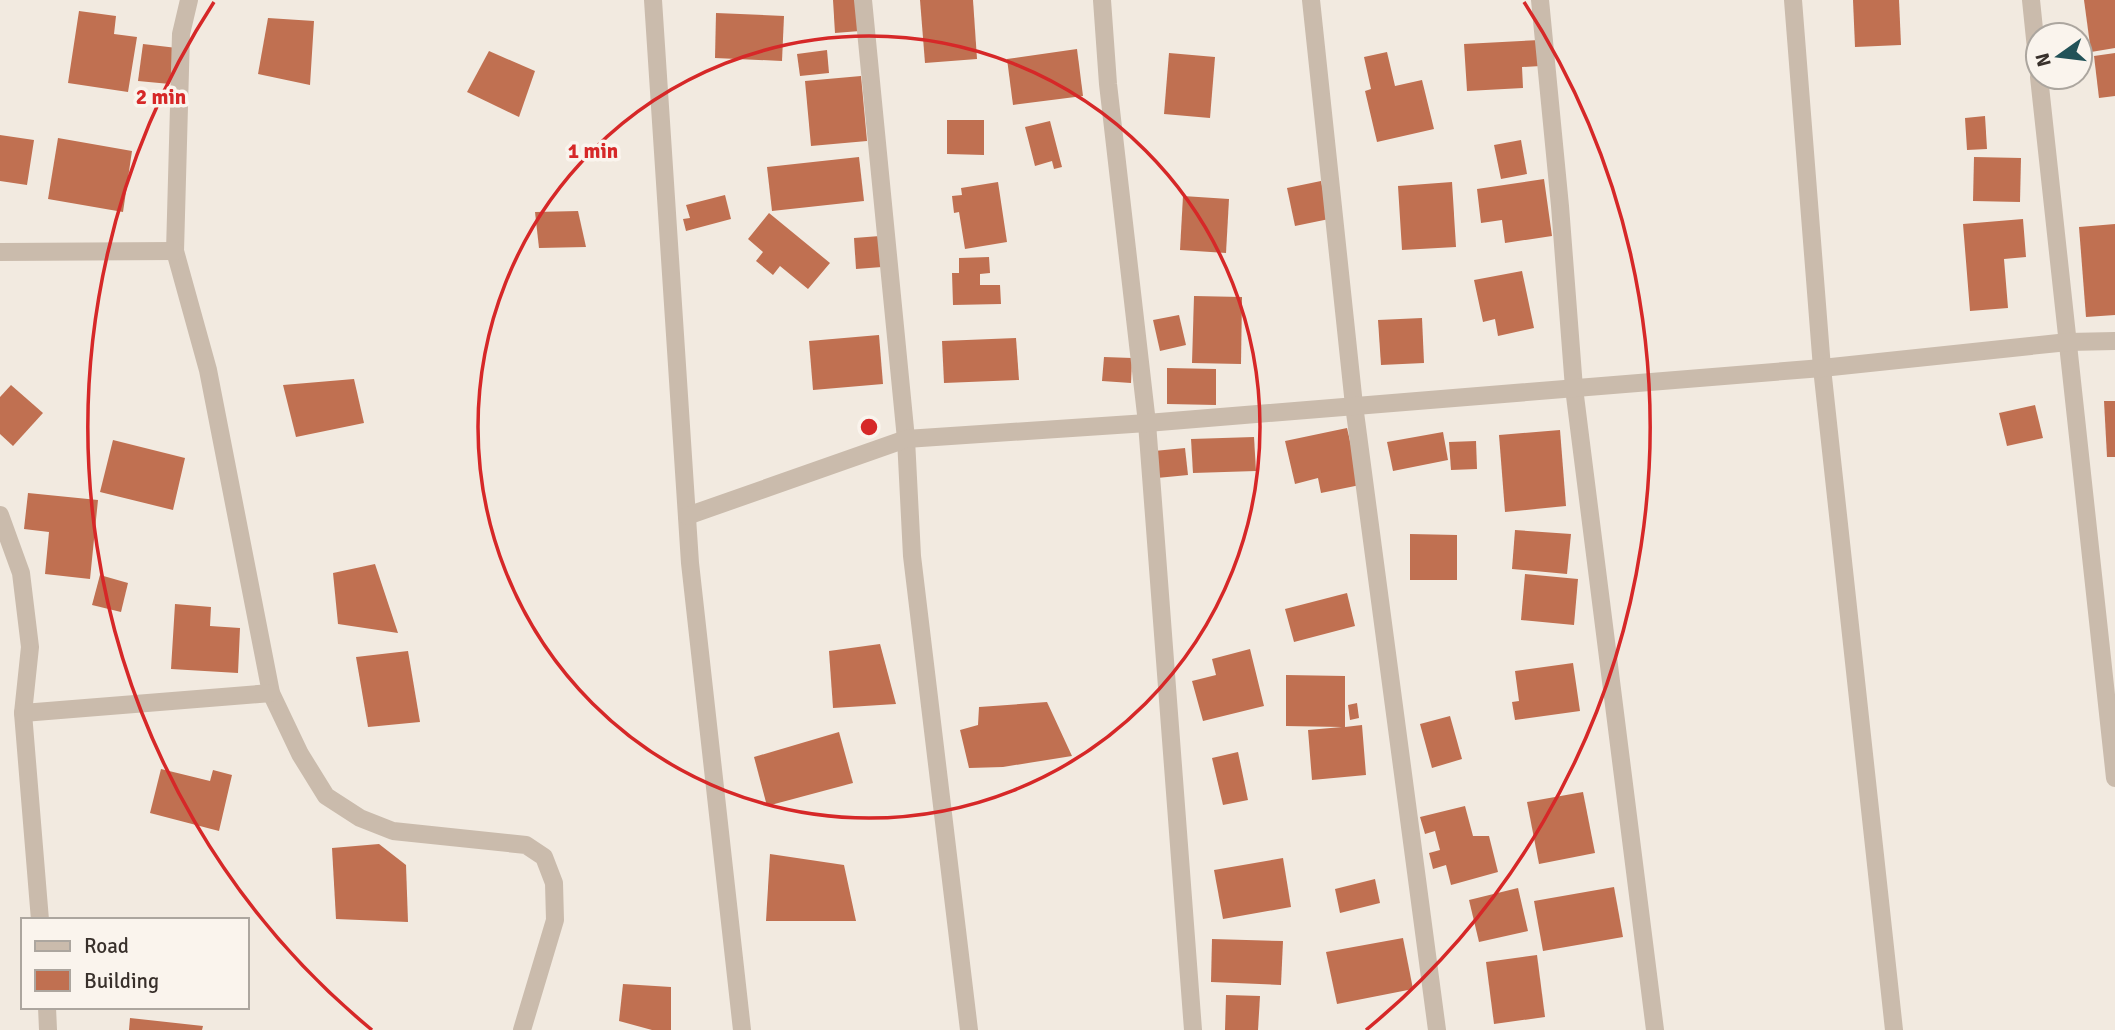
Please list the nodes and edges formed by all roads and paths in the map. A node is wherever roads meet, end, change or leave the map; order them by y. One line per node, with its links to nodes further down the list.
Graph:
1 (189, 0): 11 (street)
2 (653, 0): 21 (street)
3 (863, 0): 19 (street)
4 (1102, 0): 18 (street)
5 (1311, 0): 17 (street)
6 (1540, 0): 16 (street)
7 (1793, 0): 15 (street)
8 (2031, 0): 9 (street)
9 (2033, 21)
10 (2041, 91): 14 (street)
11 (175, 251): 12 (street); 22 (street)
12 (0, 253)
13 (2115, 341): 14 (street)
14 (2068, 342): 15 (street); 24 (street)
15 (1822, 368): 16 (street); 34 (street)
16 (1574, 388): 17 (street); 33 (street)
17 (1354, 405): 18 (street); 32 (street)
18 (1147, 423): 19 (street); 31 (street)
19 (906, 439): 21 (street); 30 (street)
20 (0, 515): 23 (street)
21 (687, 516): 29 (street)
22 (271, 693): 23 (street); 28 (street)
23 (23, 713): 25 (street)
24 (2115, 778)
25 (40, 918)
26 (47, 1009): 27 (street)
27 (48, 1030)
28 (522, 1030)
29 (742, 1030)
30 (969, 1030)
31 (1193, 1030)
32 (1437, 1030)
33 (1656, 1030)
34 (1894, 1030)

